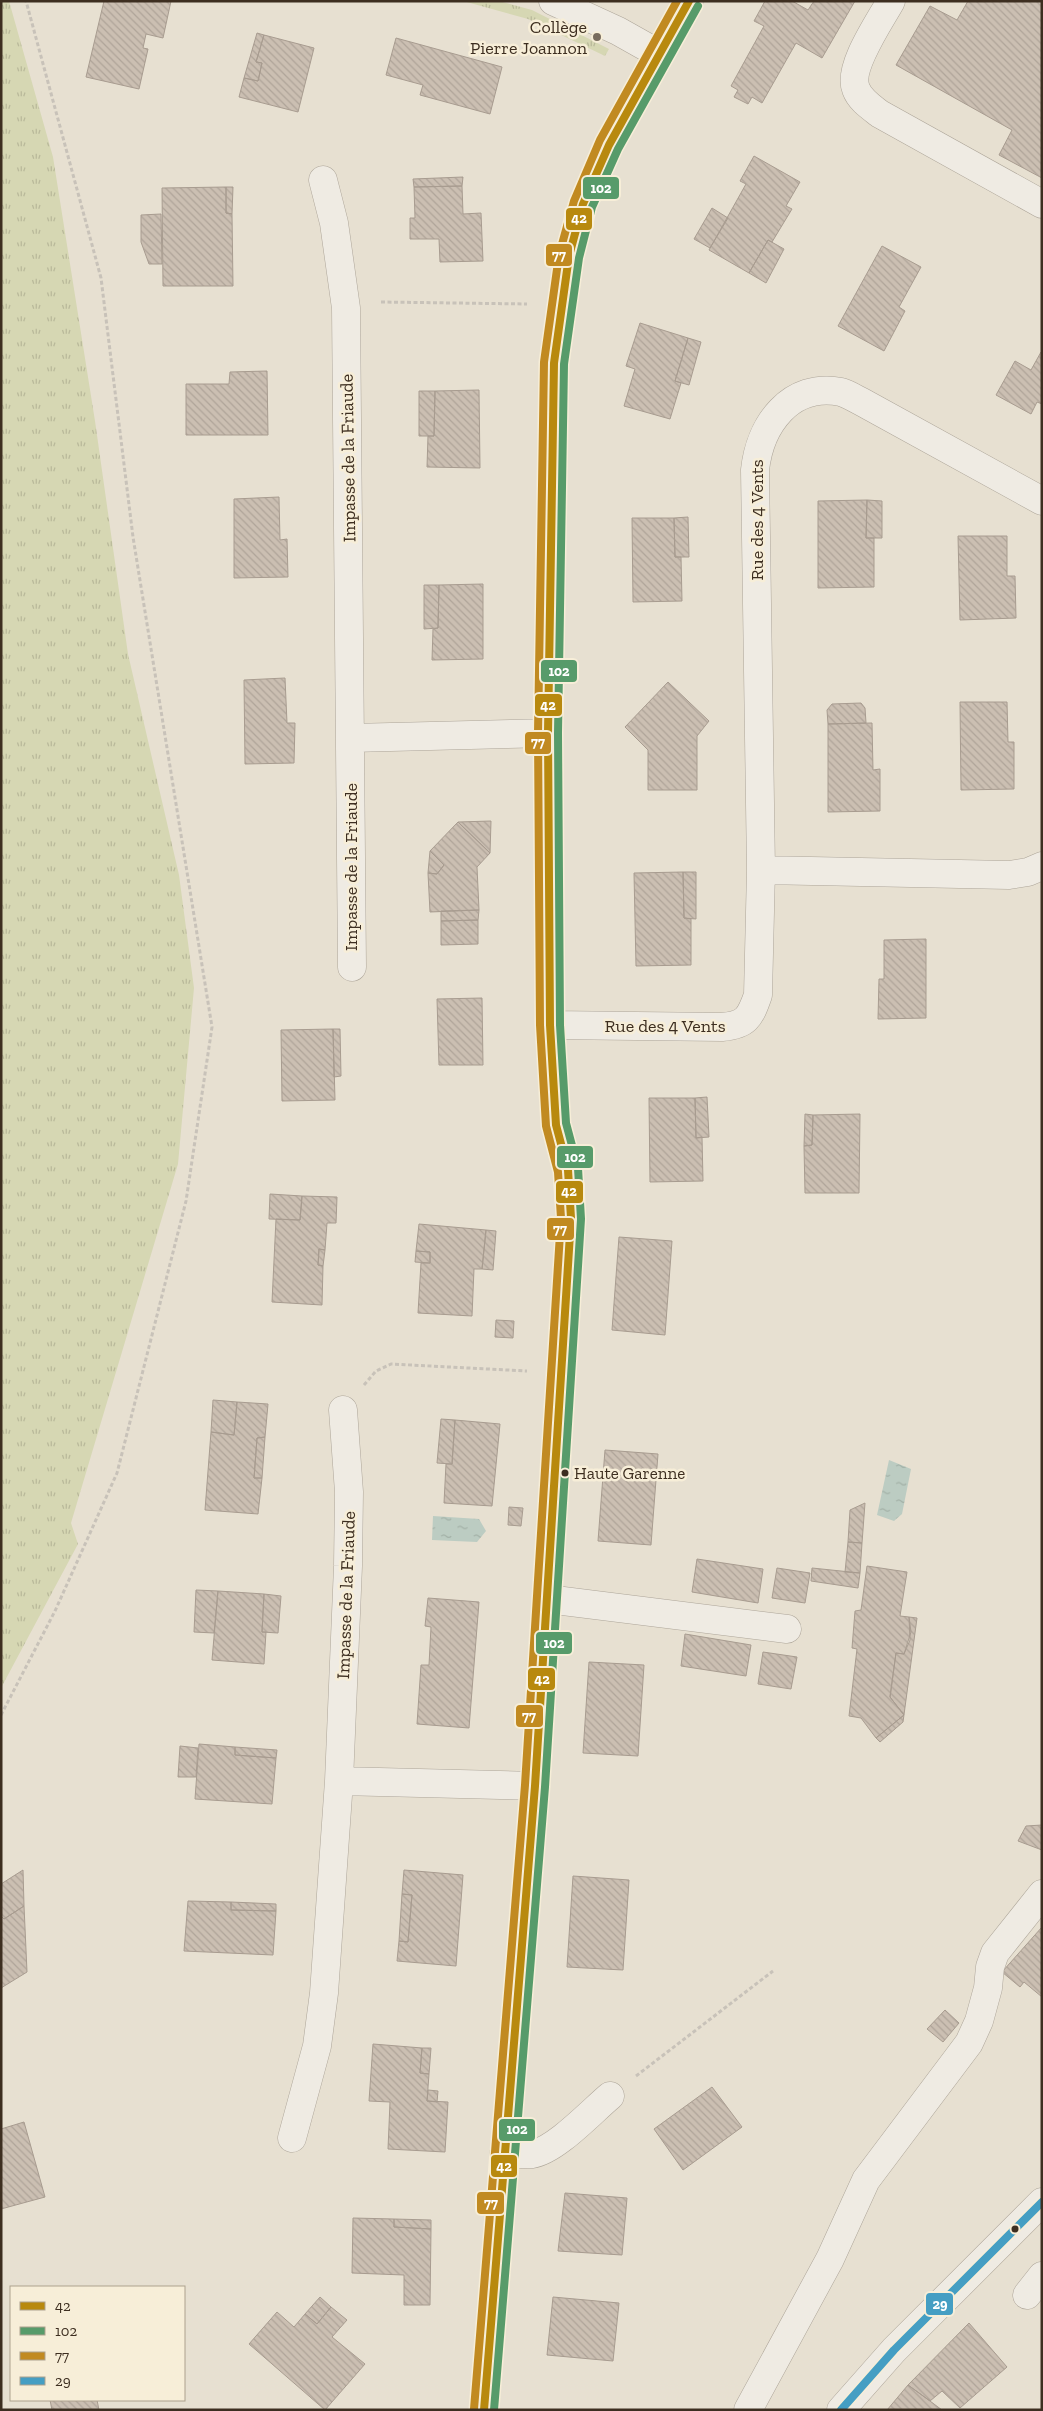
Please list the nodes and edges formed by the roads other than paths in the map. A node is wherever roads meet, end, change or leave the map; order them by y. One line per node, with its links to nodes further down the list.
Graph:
1 (553, 1): 4 (street)
2 (689, 1): 5 (street)
3 (891, 1): 7 (street)
4 (589, 10): 5 (street)
5 (659, 54): 9 (street)
6 (323, 180): 10 (street, Impasse de la Friaude)
7 (1042, 204)
8 (1042, 501): 12 (street, Rue des 4 Vents)
9 (548, 733): 10 (street); 14 (street)
10 (351, 738): 13 (street, Impasse de la Friaude)
11 (1042, 866): 12 (street)
12 (761, 870): 14 (street, Rue des 4 Vents)
13 (352, 966)
14 (550, 1025): 16 (street)
15 (343, 1410): 18 (street, Impasse de la Friaude)
16 (547, 1599): 17 (street); 19 (street)
17 (787, 1629)
18 (338, 1781): 19 (street); 22 (street, Impasse de la Friaude)
19 (535, 1786): 23 (street)
20 (1042, 1894): 26 (street)
21 (610, 2096): 23 (street)
22 (292, 2138)
23 (504, 2153): 25 (street)
24 (1042, 2202): 27 (street)
25 (484, 2410)
26 (748, 2410)
27 (841, 2410)

